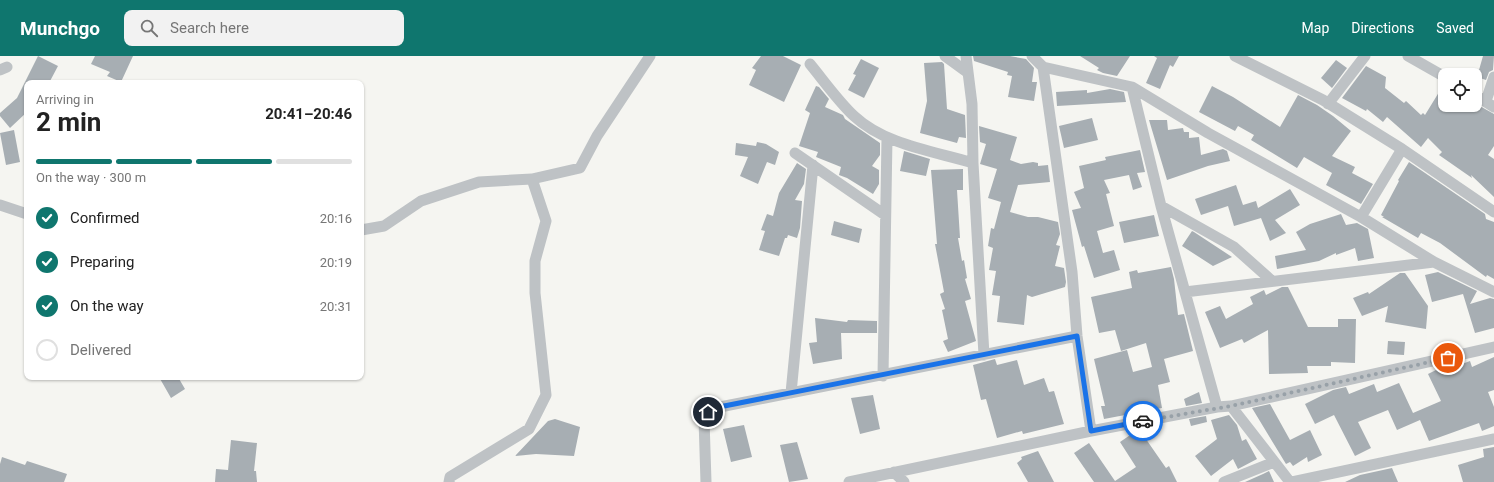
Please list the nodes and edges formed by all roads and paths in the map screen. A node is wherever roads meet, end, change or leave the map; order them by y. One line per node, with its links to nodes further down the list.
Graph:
1 (650, 56): 21 (street)
2 (945, 56): 10 (street)
3 (966, 56): 10 (street)
4 (1032, 56): 9 (street)
5 (1235, 56): 14 (street)
6 (1365, 56): 14 (street)
7 (1408, 56): 11 (street)
8 (810, 64): 16 (street)
9 (1043, 67): 13 (street); 33 (street)
10 (967, 72): 19 (street)
11 (1438, 73)
12 (1494, 77): 15 (street)
13 (1132, 87): 23 (street); 27 (street)
14 (1328, 104): 17 (street)
15 (1490, 104)
16 (888, 138): 19 (street); 26 (street)
17 (1402, 150): 24 (street); 27 (street)
18 (795, 153): 20 (street)
19 (973, 163): 35 (street)
20 (813, 165): 26 (street); 37 (street)
21 (532, 179): 28 (street); 44 (street)
22 (0, 205): 25 (street)
23 (1161, 206): 30 (street); 31 (street)
24 (1494, 212)
25 (24, 213)
26 (885, 215): 36 (street)
27 (1361, 217): 29 (street)
28 (364, 229)
29 (1434, 262): 30 (street); 32 (street)
30 (1272, 281): 31 (street)
31 (1185, 292): 39 (street)
32 (1494, 292)
33 (1077, 336): 35 (street); 40 (street)
34 (1494, 347): 38 (street)
35 (984, 355): 36 (street)
36 (883, 376): 37 (street)
37 (791, 393): 45 (street)
38 (1231, 406): 39 (street); 42 (street)
39 (1217, 407): 40 (street)
40 (1091, 431): 43 (street)
41 (1494, 438): 49 (street)
42 (1274, 462): 48 (street); 49 (street)
43 (894, 472): 46 (street); 47 (street)
44 (449, 482)
45 (706, 482)
46 (849, 482)
47 (904, 482)
48 (1224, 482)
49 (1291, 482)

